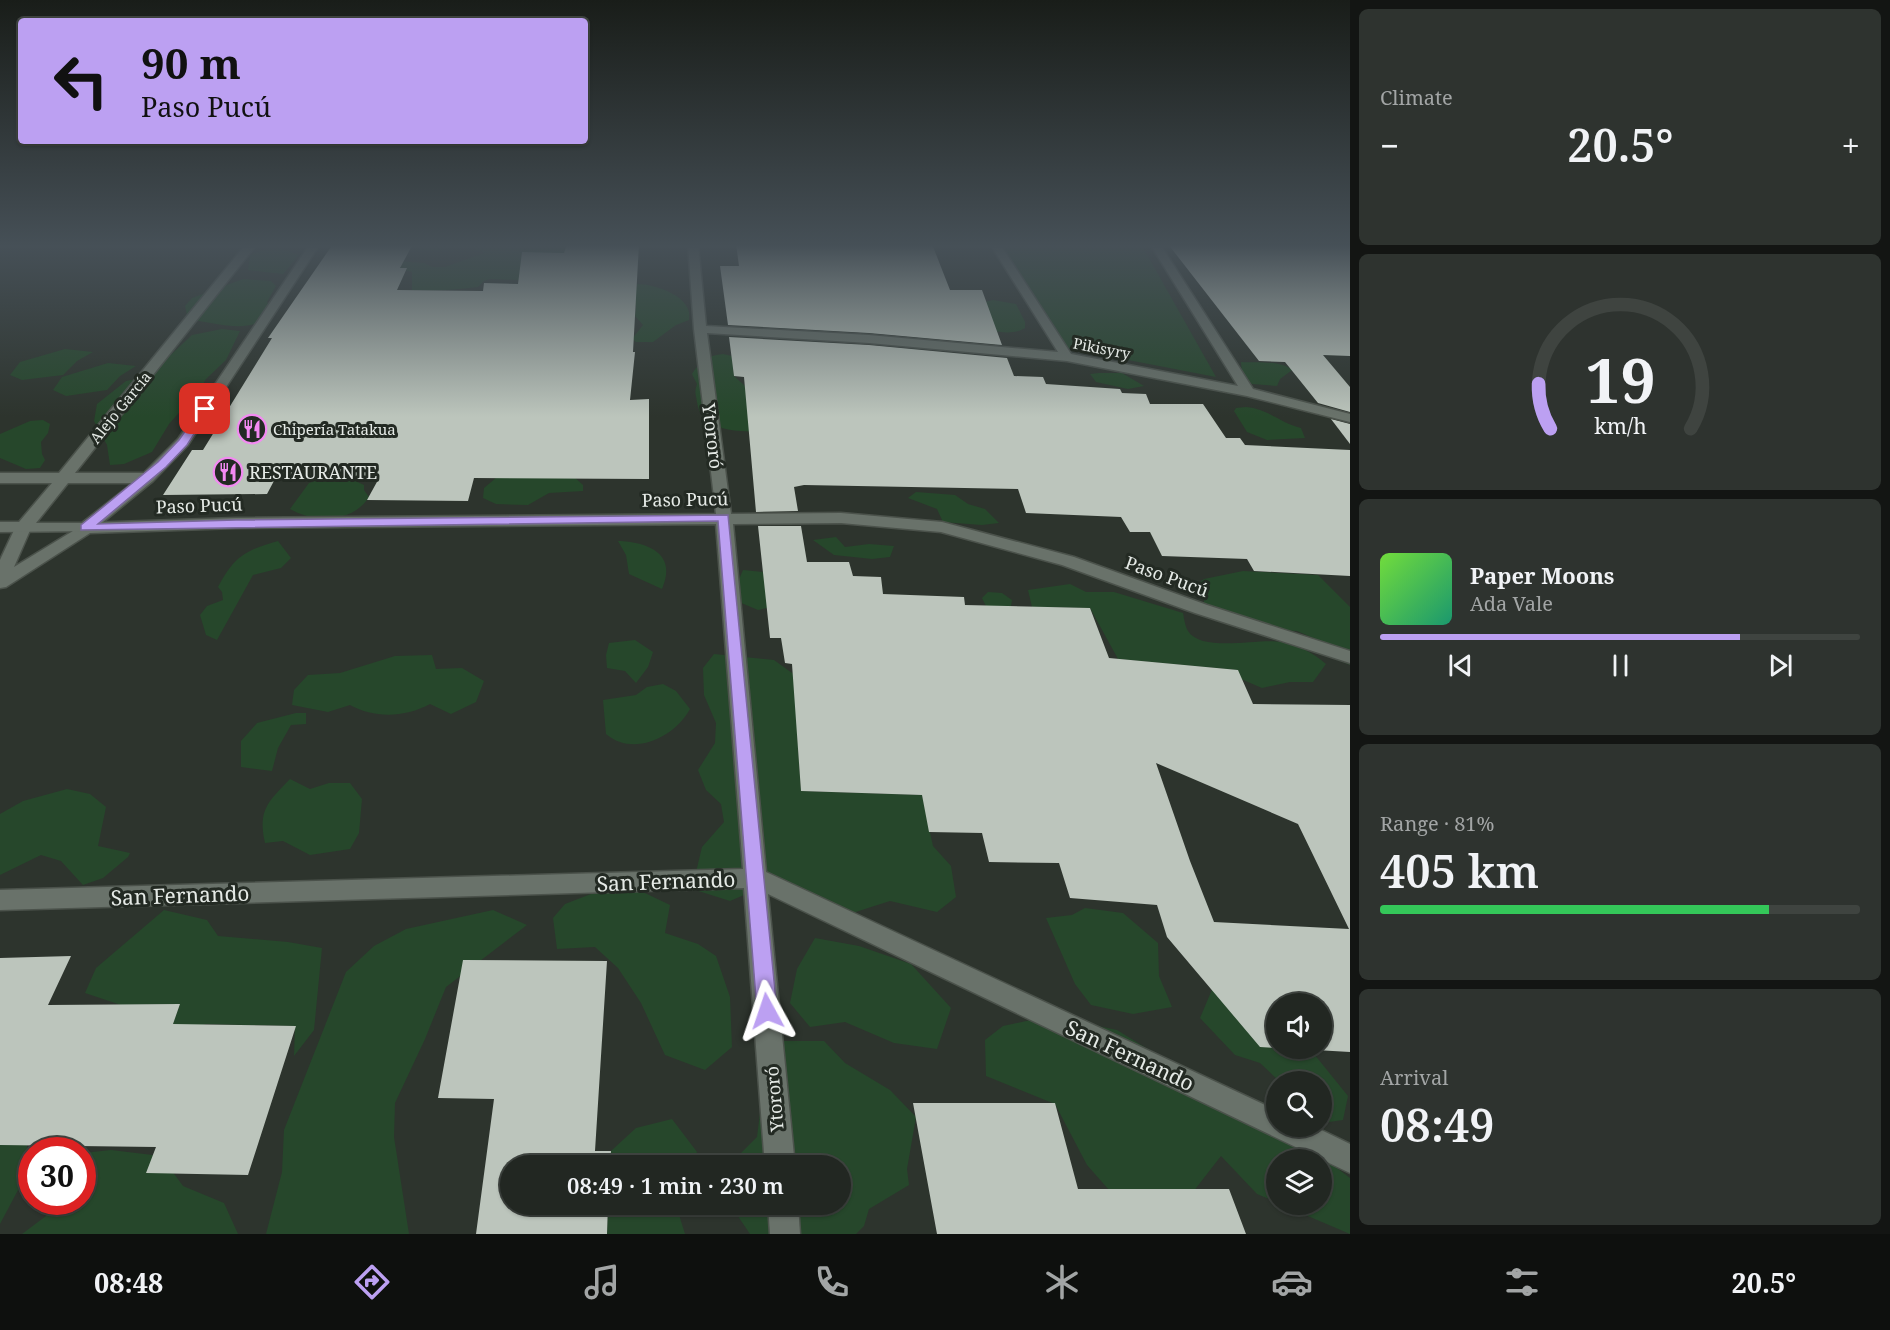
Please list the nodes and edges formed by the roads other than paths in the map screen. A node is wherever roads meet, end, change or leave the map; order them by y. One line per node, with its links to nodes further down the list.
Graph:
1 (205, 302): 11 (street, Alejo García)
2 (277, 302): 12 (street, Alejo García)
3 (698, 302): 6 (street, Ytororó)
4 (1032, 302): 7 (street)
5 (1191, 302): 8 (street)
6 (700, 329): 7 (street, Pikisyry); 13 (street, Ytororó)
7 (1067, 357): 8 (street, Pikisyry)
8 (1248, 392): 9 (street, Pikisyry)
9 (1350, 417)
10 (0, 478): 11 (street, Paso Pucú)
11 (62, 478): 12 (street, Paso Pucú); 15 (street, Alejo García)
12 (148, 478): 16 (street, Alejo García)
13 (724, 518): 16 (street, Paso Pucú); 18 (street, Paso Pucú); 19 (street, Ytororó)
14 (0, 527): 15 (street, Paso Pucú)
15 (23, 528): 16 (street, Paso Pucú); 17 (street, Alejo García)
16 (86, 528): 17 (street, Alejo García)
17 (0, 580)
18 (1350, 657)
19 (756, 878): 20 (street, San Fernando); 21 (street, San Fernando); 23 (street, Ytororó)
20 (0, 900)
21 (1266, 1119)
22 (1304, 1137): 24 (street)
23 (779, 1155)
24 (1350, 1159)
25 (784, 1215): 26 (street)
26 (785, 1234)

